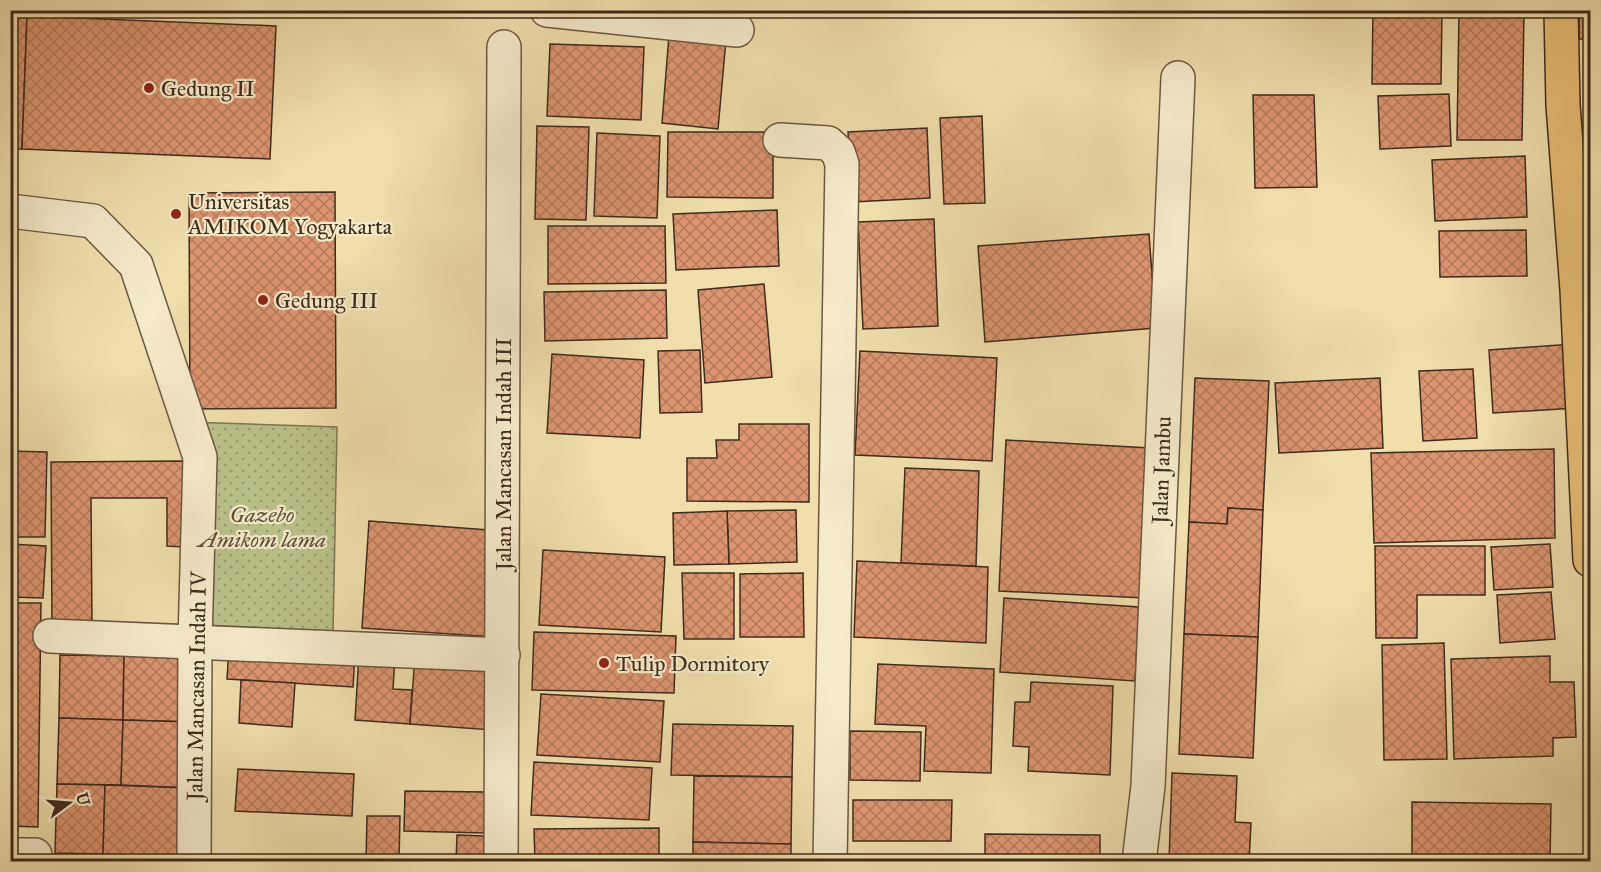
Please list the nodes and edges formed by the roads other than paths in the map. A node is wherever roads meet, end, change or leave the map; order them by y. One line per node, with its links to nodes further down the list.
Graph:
1 (547, 10): 3 (street)
2 (1561, 10): 8 (main road)
3 (737, 30)
4 (504, 47): 11 (street, Jalan Mancasan Indah III)
5 (1178, 78): 15 (street, Jalan Jambu)
6 (780, 140): 14 (street)
7 (10, 211): 10 (street, Jalan Mancasan Indah IV)
8 (1590, 560)
9 (50, 636): 10 (street)
10 (195, 641): 11 (street); 12 (street, Jalan Mancasan Indah IV)
11 (503, 655): 13 (street, Jalan Mancasan Indah III)
12 (194, 861)
13 (501, 861)
14 (830, 861)
15 (1139, 861)

